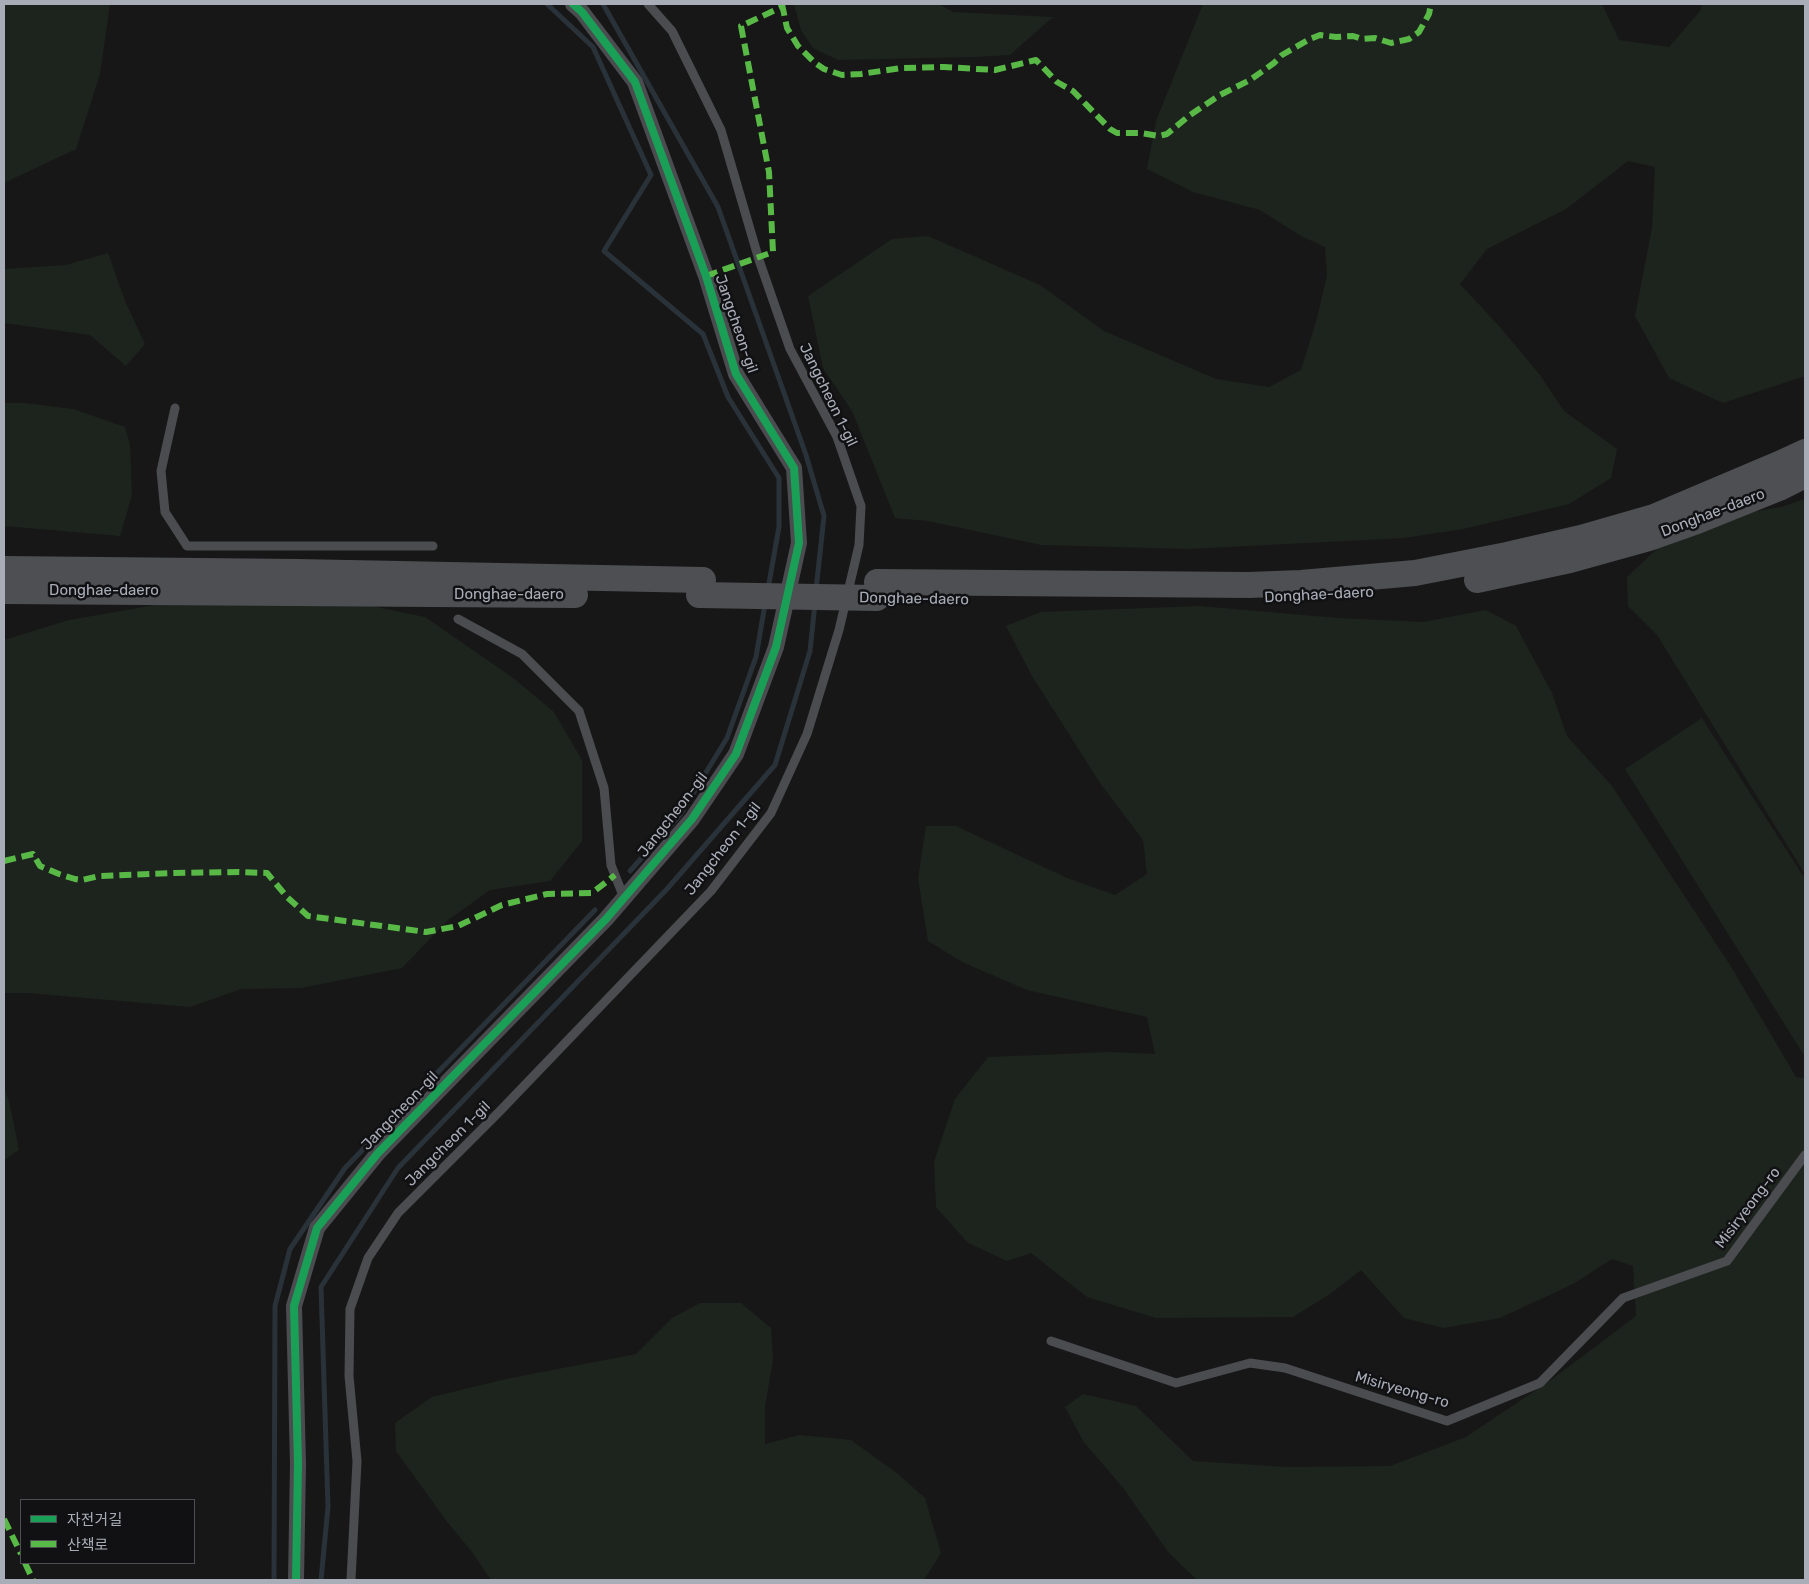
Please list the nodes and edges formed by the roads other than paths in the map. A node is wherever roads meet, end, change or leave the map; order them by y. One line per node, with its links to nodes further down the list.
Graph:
1 (573, 4): 10 (street, Jangcheon-gil)
2 (648, 4): 14 (lane, Jangcheon 1-gil)
3 (175, 408): 5 (lane)
4 (1802, 458): 7 (main road, Donghae-daero)
5 (433, 546)
6 (4, 569): 7 (main road, Donghae-daero)
7 (701, 588): 8 (main road, Donghae-daero)
8 (4, 591)
9 (458, 619): 10 (lane)
10 (624, 898): 13 (street, Jangcheon-gil)
11 (1805, 1155): 12 (lane, Misiryeong-ro)
12 (1051, 1341)
13 (296, 1580)
14 (351, 1580)

